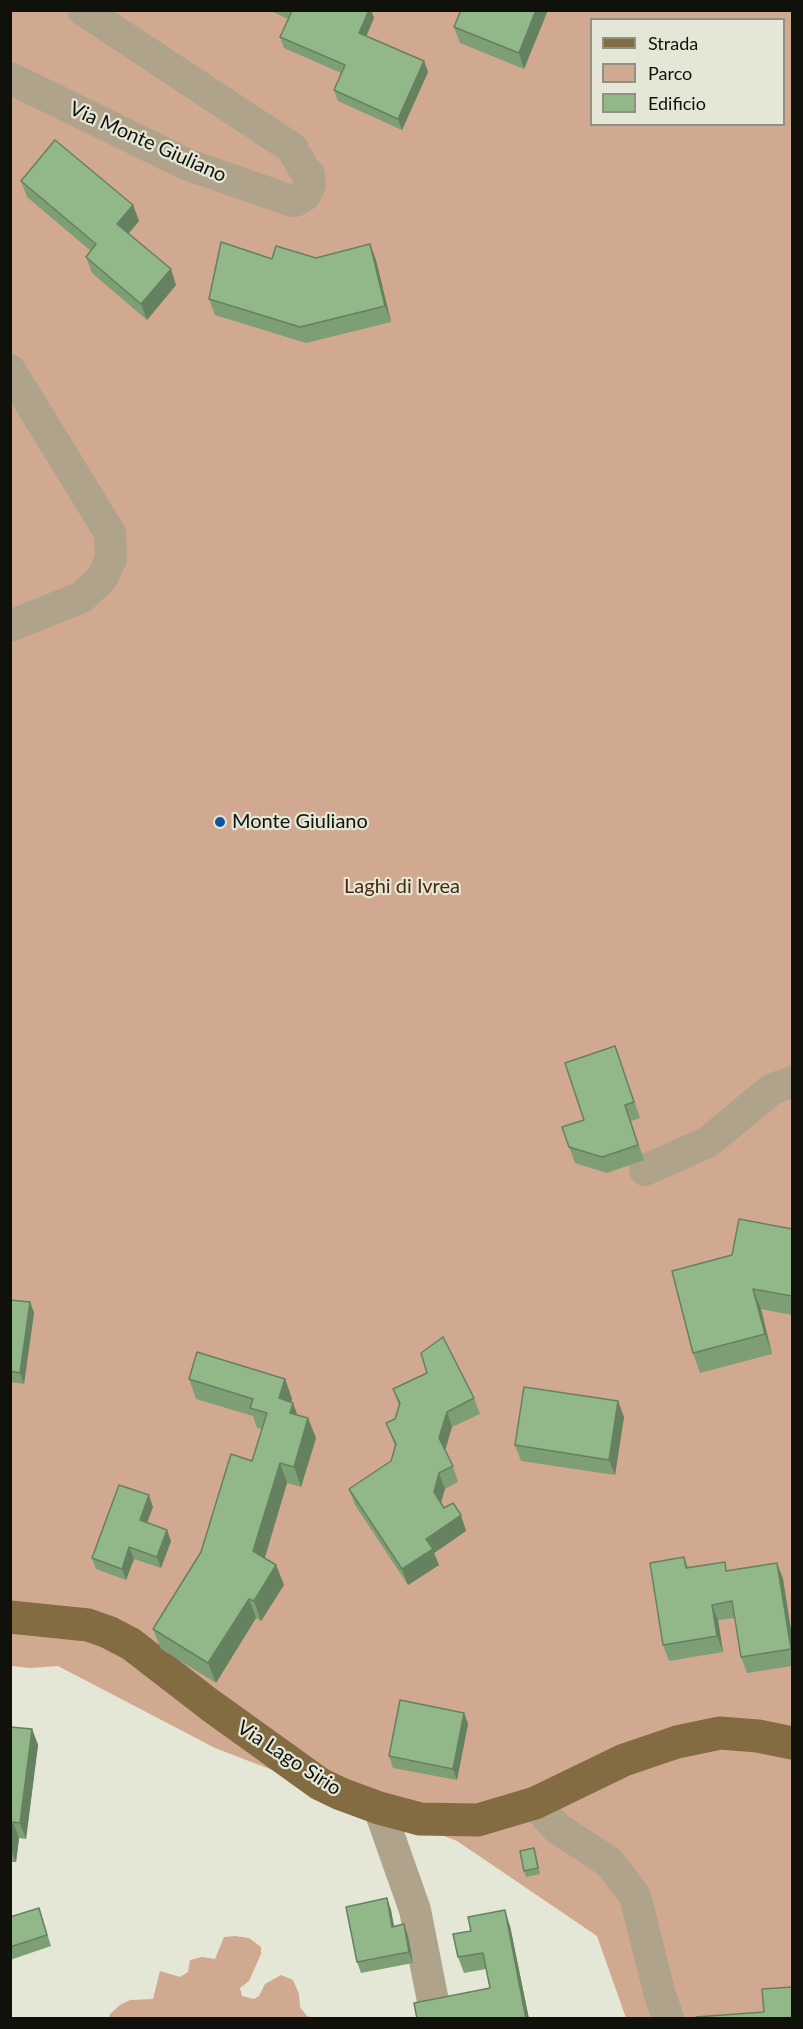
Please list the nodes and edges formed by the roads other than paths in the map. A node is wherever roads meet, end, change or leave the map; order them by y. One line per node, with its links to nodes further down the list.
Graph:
1 (83, 10): 2 (street, Via Monte Giuliano)
2 (10, 78)
3 (10, 370): 4 (street)
4 (10, 626)
5 (792, 1082): 6 (street)
6 (645, 1170)
7 (10, 1617): 10 (main road, Via Lago Sirio)
8 (792, 1743): 9 (main road, Via Lago Sirio)
9 (535, 1803): 10 (main road, Via Lago Sirio); 12 (street)
10 (379, 1808): 11 (street)
11 (433, 2001)
12 (668, 2019)

